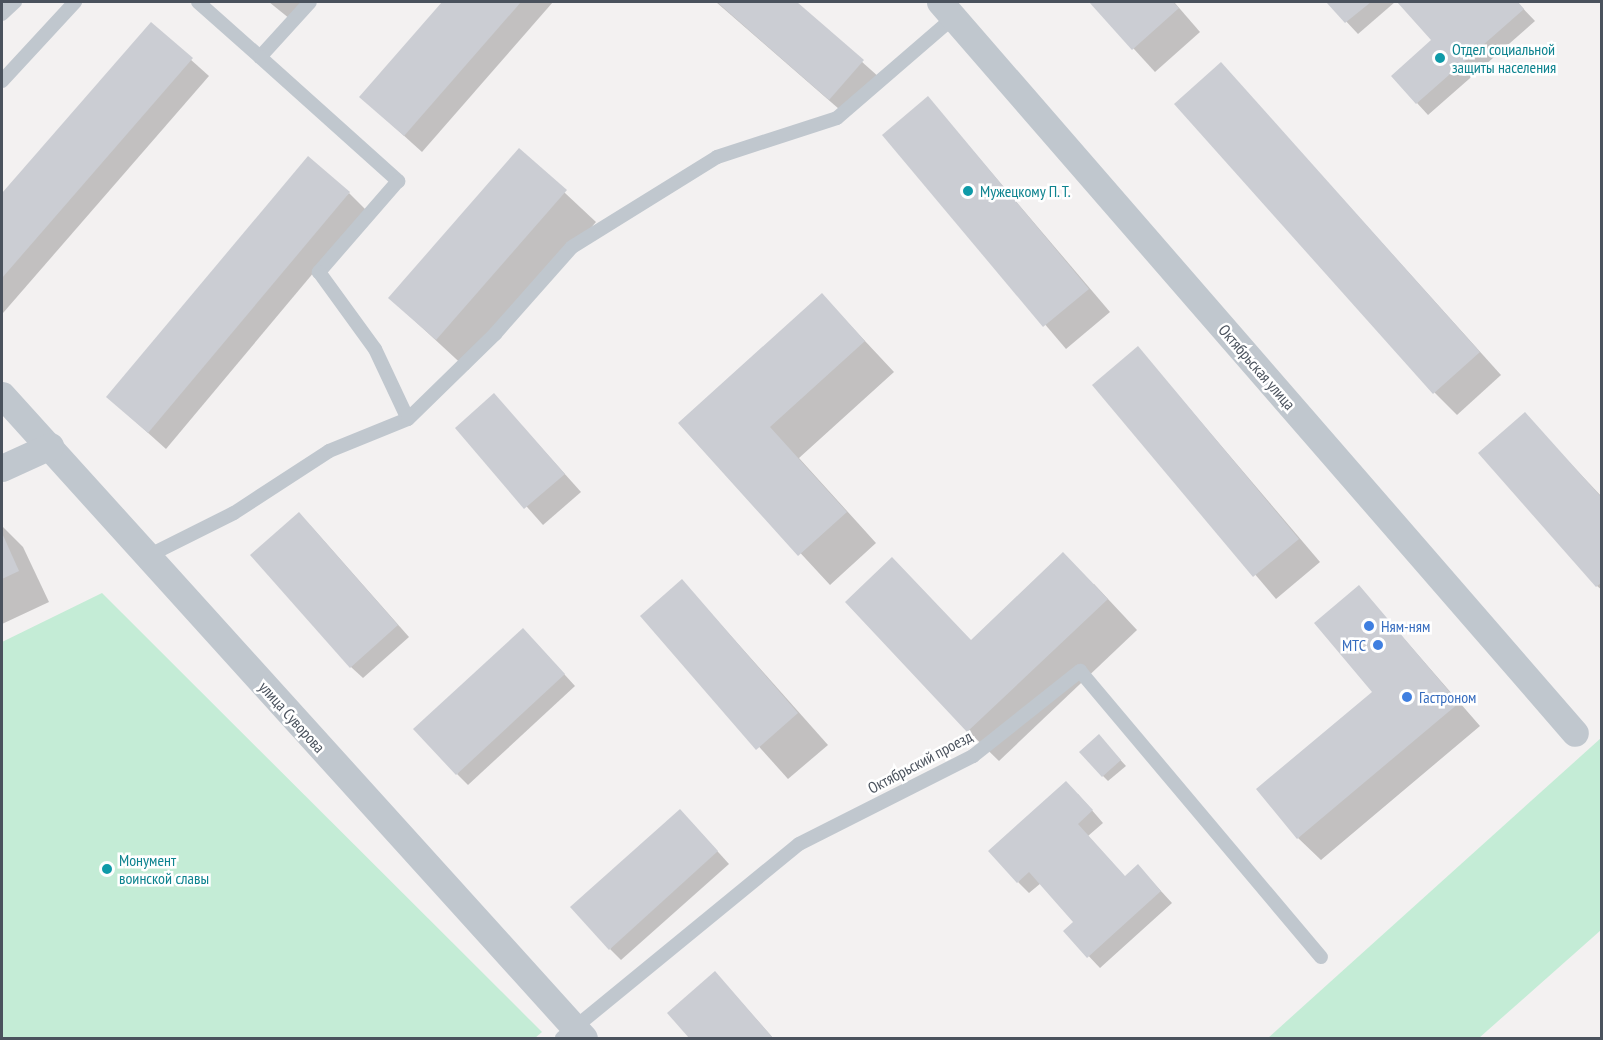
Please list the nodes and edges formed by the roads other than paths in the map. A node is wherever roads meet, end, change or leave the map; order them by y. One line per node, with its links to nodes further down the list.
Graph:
1 (15, 2): 6 (lane)
2 (75, 2): 8 (lane)
3 (198, 2): 7 (lane)
4 (310, 2): 7 (lane)
5 (947, 9): 10 (lane); 14 (street, Октябрьская улица)
6 (2, 14)
7 (260, 57): 10 (lane)
8 (2, 81)
9 (2, 395): 11 (street, улица Суворова)
10 (408, 419): 13 (lane)
11 (50, 446): 12 (street); 13 (street, улица Суворова)
12 (2, 468)
13 (146, 557): 16 (street, улица Суворова)
14 (1575, 732)
15 (1321, 957): 16 (lane, Октябрьский проезд)
16 (574, 1035)

